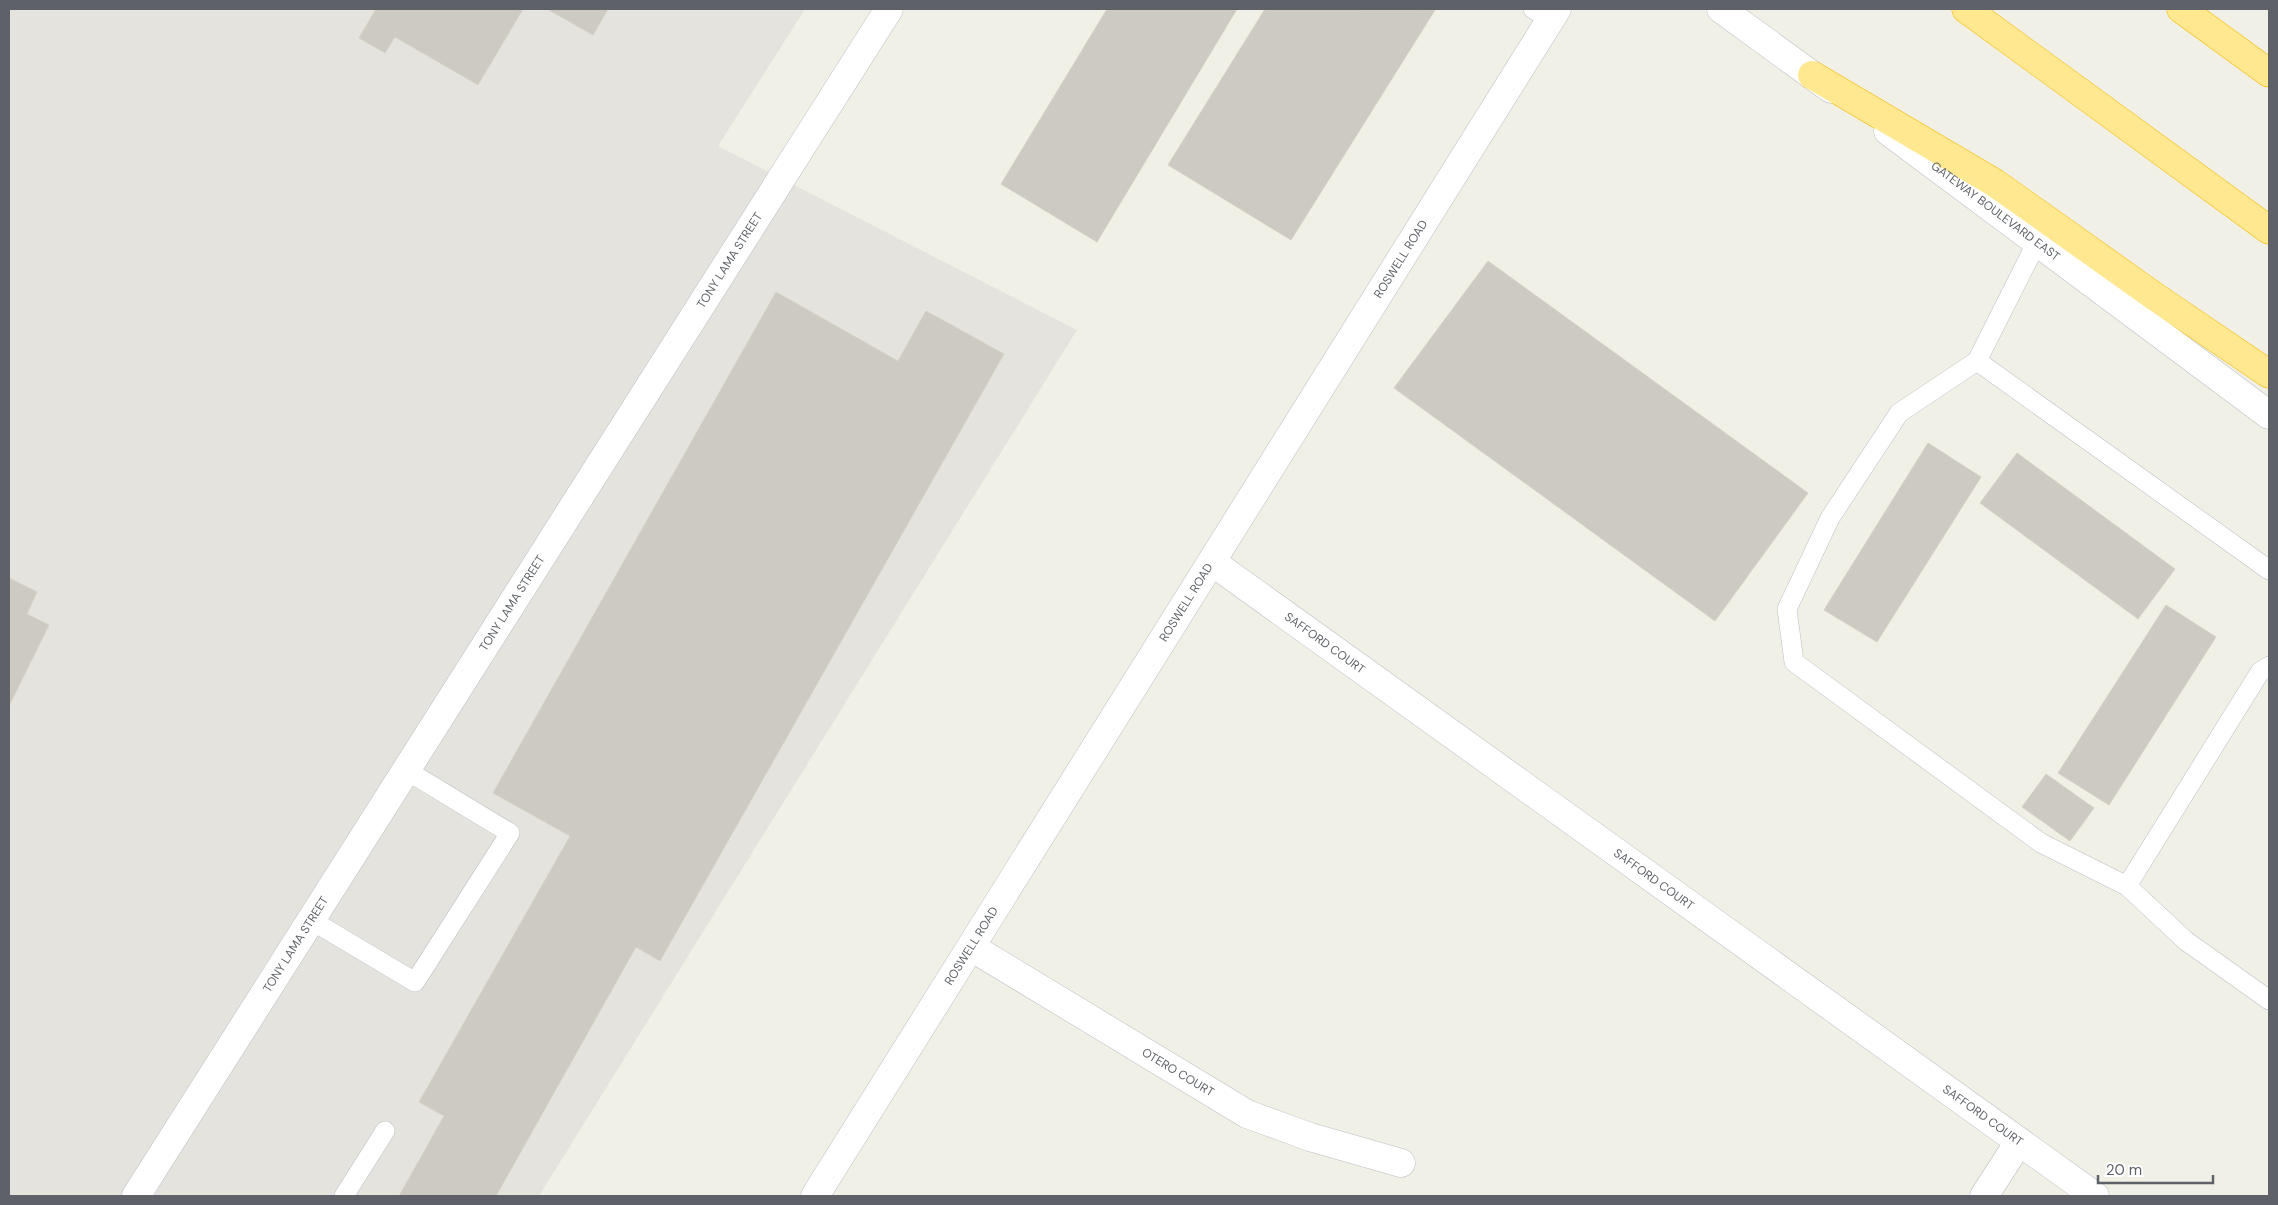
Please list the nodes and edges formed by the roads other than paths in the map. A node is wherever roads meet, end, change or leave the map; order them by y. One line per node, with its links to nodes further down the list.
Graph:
1 (889, 9): 16 (street, TONY LAMA STREET)
2 (1721, 9): 7 (street)
3 (1966, 9): 8 (highway)
4 (2181, 9): 6 (highway)
5 (1547, 13): 13 (street, ROSWELL ROAD)
6 (2269, 73)
7 (1812, 75): 9 (highway)
8 (2269, 230)
9 (2043, 231): 10 (lane); 11 (highway); 12 (street, GATEWAY BOULEVARD EAST)
10 (1977, 361): 14 (lane); 17 (lane)
11 (2269, 374)
12 (2269, 415)
13 (1212, 562): 19 (street, ROSWELL ROAD); 22 (street, SAFFORD COURT)
14 (2269, 570)
15 (2269, 666): 17 (lane)
16 (406, 770): 18 (street, TONY LAMA STREET); 18 (lane)
17 (2127, 886): 20 (lane)
18 (311, 920): 24 (street, TONY LAMA STREET)
19 (970, 947): 23 (street, OTERO COURT); 26 (street, ROSWELL ROAD)
20 (2269, 1000)
21 (385, 1132): 25 (lane)
22 (2019, 1142): 27 (street); 28 (street, SAFFORD COURT)
23 (1401, 1164)
24 (136, 1196)
25 (344, 1196)
26 (815, 1196)
27 (1984, 1196)
28 (2095, 1196)

